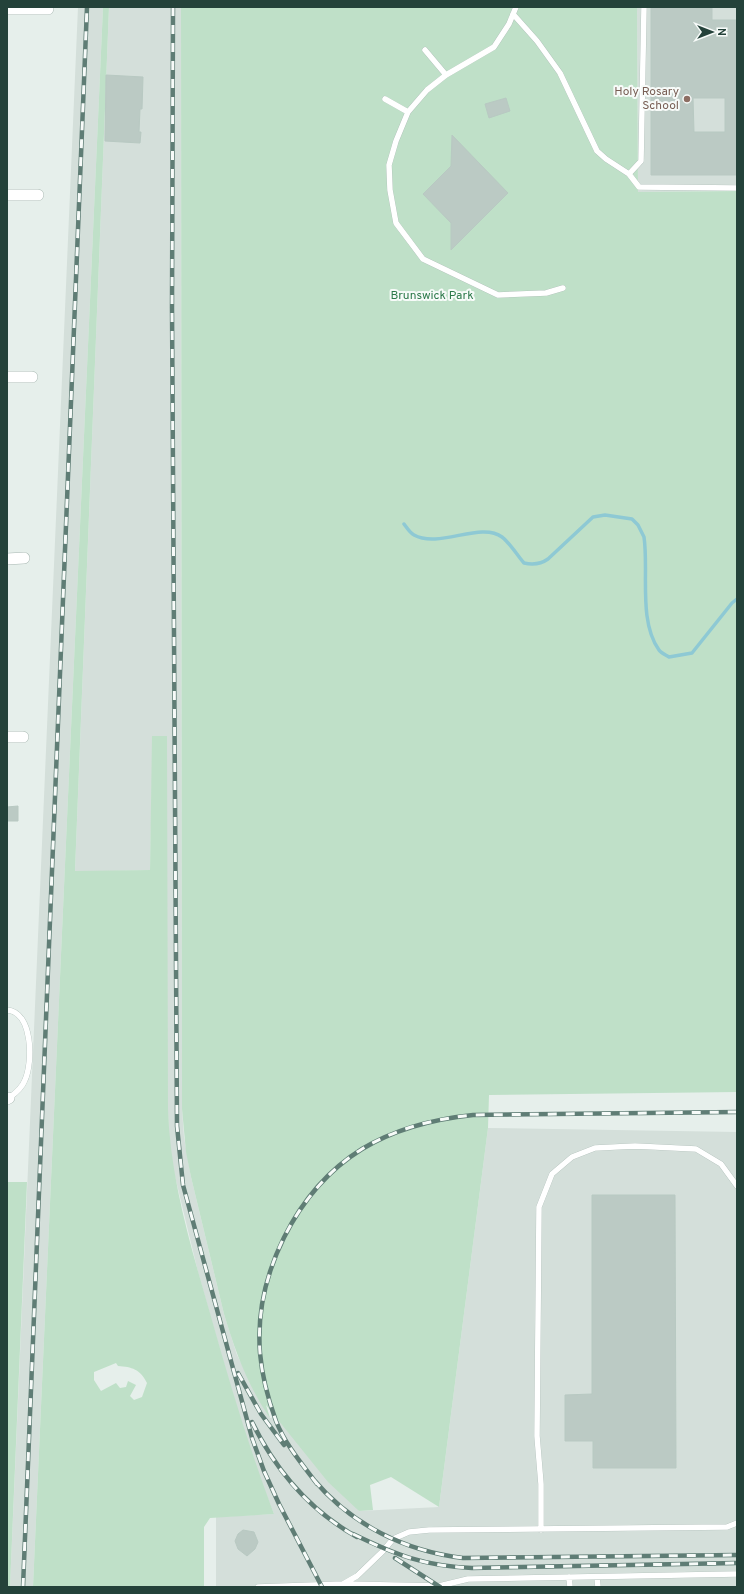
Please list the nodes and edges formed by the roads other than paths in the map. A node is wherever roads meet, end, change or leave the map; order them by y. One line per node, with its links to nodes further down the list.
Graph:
1 (516, 7): 5 (lane)
2 (644, 7): 10 (lane)
3 (7, 9): 4 (street)
4 (48, 9)
5 (513, 14): 7 (lane); 10 (lane)
6 (425, 50): 7 (lane)
7 (446, 75): 9 (lane)
8 (385, 99): 9 (lane)
9 (408, 112): 14 (lane)
10 (629, 174): 11 (lane)
11 (737, 188)
12 (7, 195): 13 (street)
13 (38, 195)
14 (563, 288)
15 (7, 377): 16 (street)
16 (32, 377)
17 (24, 558): 18 (street)
18 (7, 559)
19 (7, 737): 20 (street)
20 (23, 737)
21 (7, 1010): 22 (lane)
22 (8, 1099)
23 (737, 1186): 25 (lane)
24 (737, 1523): 25 (lane)
25 (541, 1530): 29 (lane)
26 (737, 1574): 28 (lane)
27 (569, 1577): 28 (lane); 29 (lane); 33 (lane)
28 (597, 1577): 34 (lane)
29 (343, 1584): 31 (lane)
30 (277, 1586): 31 (lane); 32 (lane)
31 (316, 1586)
32 (258, 1587)
33 (570, 1587)
34 (598, 1587)

